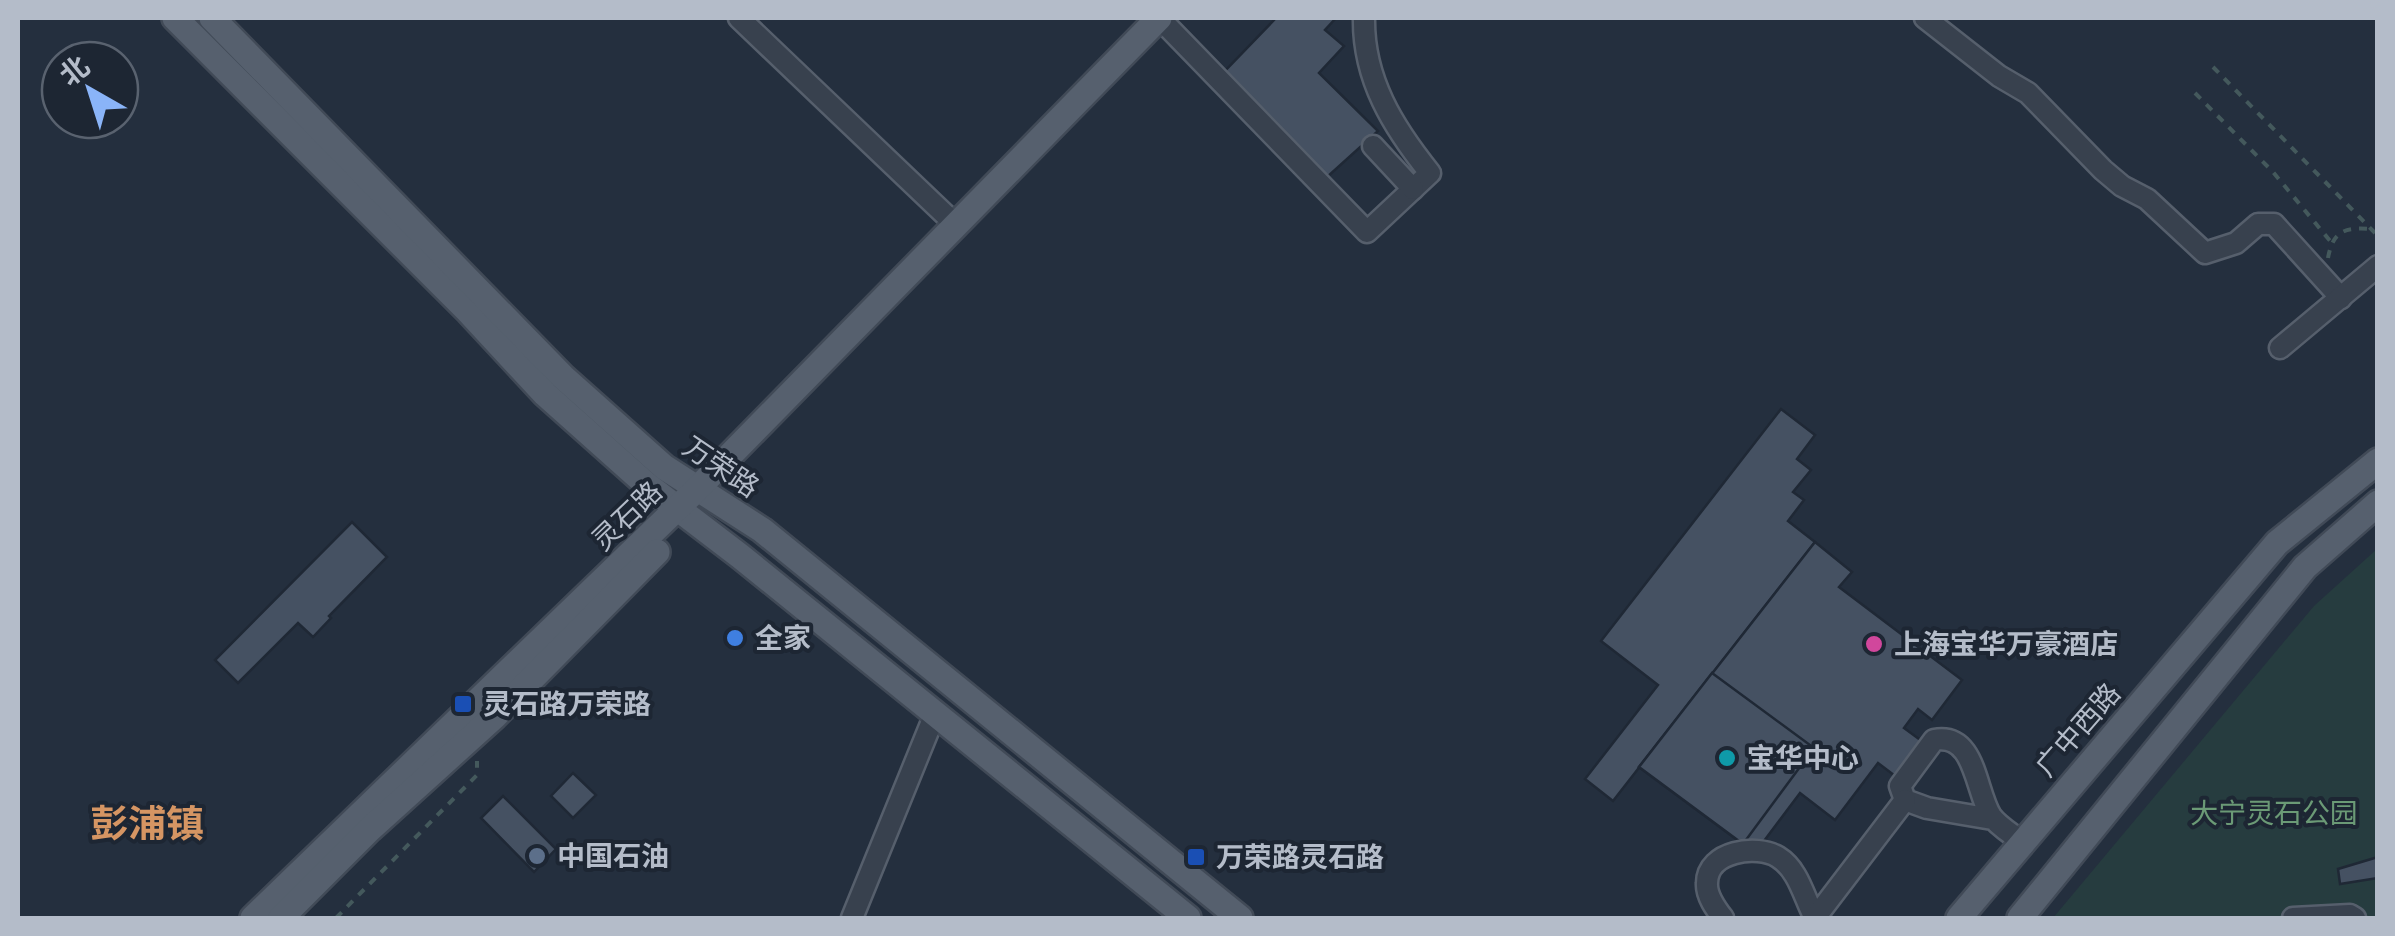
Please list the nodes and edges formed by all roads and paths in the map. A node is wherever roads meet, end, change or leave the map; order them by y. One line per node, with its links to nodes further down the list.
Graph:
1 (176, 18): 22 (main road, 万荣路)
2 (212, 18): 20 (main road, 万荣路)
3 (739, 18): 11 (street)
4 (1364, 18): 10 (street)
5 (1925, 18): 16 (street)
6 (1168, 21): 10 (street); 11 (main road, 灵石路); 20 (main road, 灵石路)
7 (2213, 67): 12 (path)
8 (2195, 93): 14 (path)
9 (1373, 146): 10 (street)
10 (1413, 189)
11 (956, 226): 20 (main road, 灵石路)
12 (2372, 230): 13 (path); 14 (path)
13 (2378, 236)
14 (2331, 242): 16 (path)
15 (2378, 266): 17 (street)
16 (2325, 278): 17 (street)
17 (2341, 298): 18 (street)
18 (2280, 348)
19 (2378, 461): 27 (main road, 广中西路)
20 (704, 493): 22 (main road, 灵石路); 33 (main road, 万荣路)
21 (2378, 504): 37 (main road)
22 (683, 514): 23 (main road, 万荣路); 24 (main road, 灵石路); 29 (main road, 灵石路)
23 (935, 714): 28 (main road, 万荣路); 32 (street)
24 (476, 732): 30 (main road, 灵石路); 31 (path)
25 (1905, 800): 26 (street); 26 (street); 35 (street)
26 (1992, 818): 27 (street)
27 (2022, 842): 36 (main road, 广中西路)
28 (1184, 917)
29 (254, 918)
30 (280, 918)
31 (336, 918)
32 (852, 918)
33 (1240, 918)
34 (1723, 918): 35 (street)
35 (1815, 918)
36 (1959, 918)
37 (2020, 918)
38 (2293, 918): 39 (street)
39 (2355, 918)

